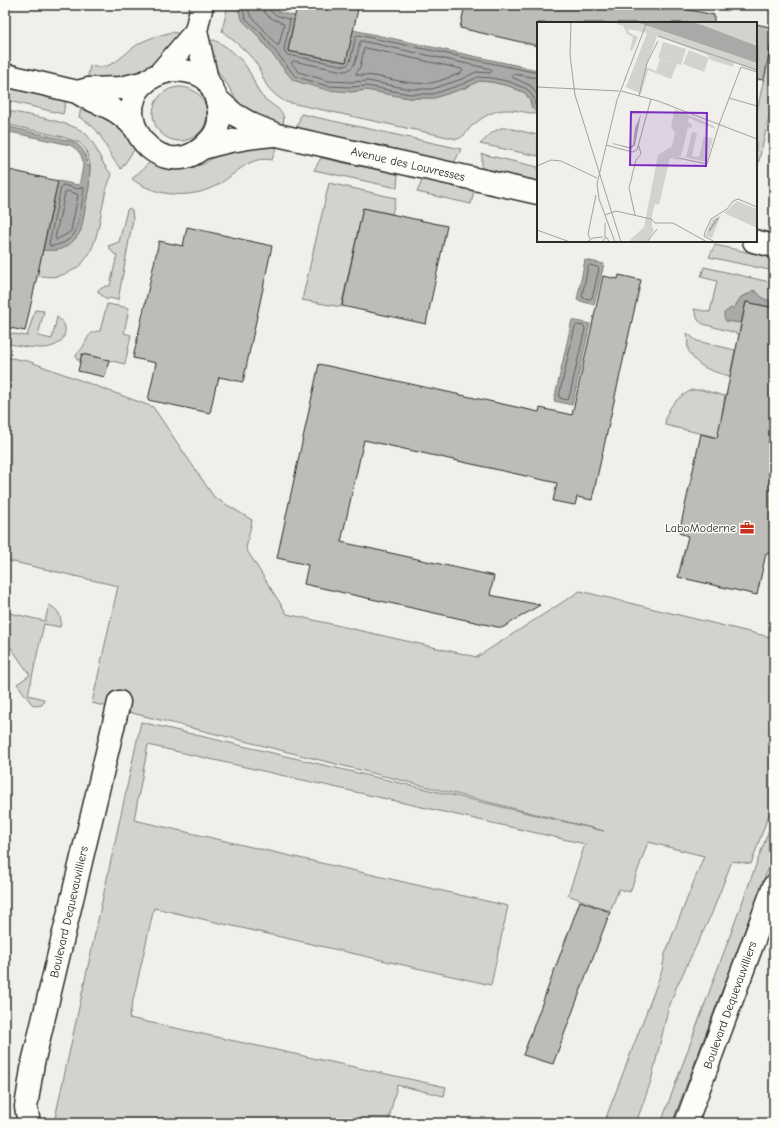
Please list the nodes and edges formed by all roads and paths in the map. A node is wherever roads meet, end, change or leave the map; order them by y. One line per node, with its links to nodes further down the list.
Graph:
1 (202, 5): 2 (street)
2 (196, 31): 4 (street); 5 (street)
3 (5, 75): 6 (street)
4 (154, 77): 5 (street); 6 (street); 8 (street)
5 (207, 80): 7 (street)
6 (77, 92): 8 (street)
7 (217, 99): 9 (street, Avenue des Louvresses); 10 (street)
8 (135, 128): 10 (street)
9 (277, 135): 10 (street, Avenue des Louvresses); 11 (street, Avenue des Louvresses)
10 (203, 148)
11 (537, 193)
12 (757, 242): 13 (street)
13 (774, 246)
14 (119, 702): 16 (street, Boulevard Dequevauvilliers)
15 (774, 886): 17 (street, Boulevard Dequevauvilliers)
16 (29, 1123)
17 (686, 1123)

